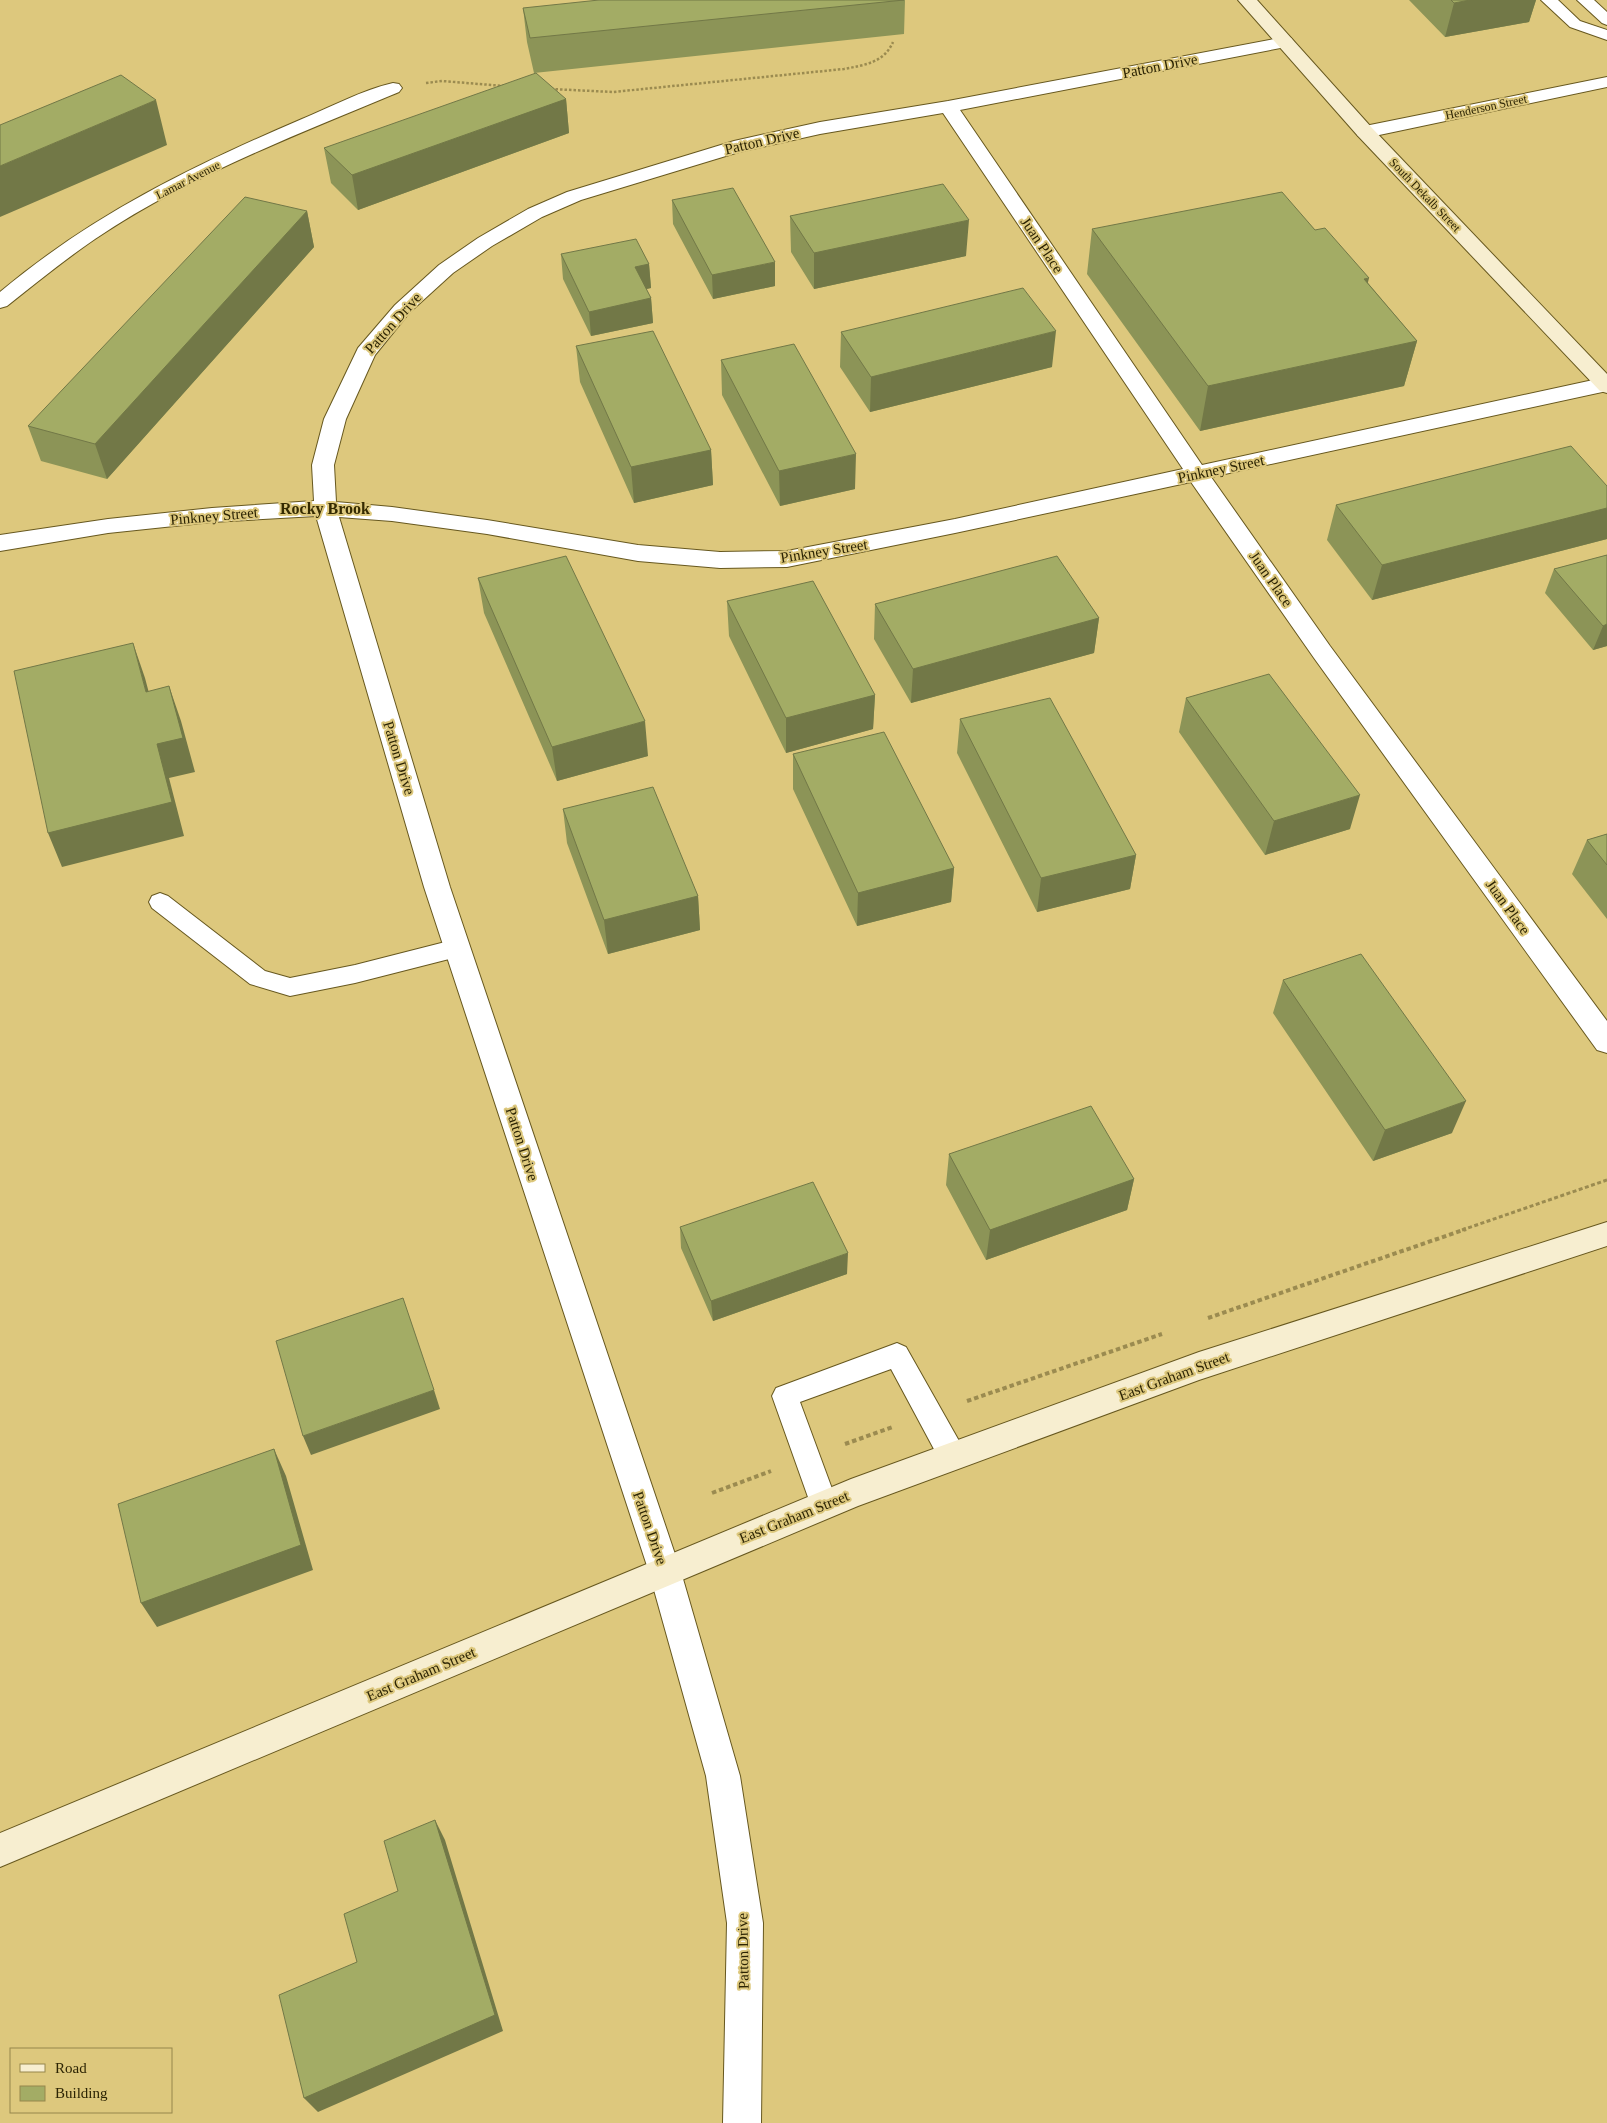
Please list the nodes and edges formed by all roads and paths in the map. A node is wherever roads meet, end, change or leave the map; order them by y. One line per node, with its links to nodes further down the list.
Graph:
1 (1247, 0): 7 (street, South Dekalb Street)
2 (1549, 0): 5 (lane)
3 (1585, 0): 4 (lane)
4 (1607, 20)
5 (1607, 35)
6 (893, 42): 11 (path)
7 (1285, 42): 12 (street, Patton Drive); 13 (street, South Dekalb Street)
8 (1607, 82): 13 (street, Henderson Street)
9 (509, 86): 10 (path)
10 (393, 88): 14 (street, Lamar Avenue)
11 (547, 89)
12 (948, 107): 16 (street, Juan Place); 17 (street, Patton Drive)
13 (1365, 132): 15 (street, South Dekalb Street)
14 (0, 302)
15 (1606, 385): 16 (street, Pinkney Street)
16 (1197, 474): 17 (street, Pinkney Street); 21 (street, Juan Place)
17 (325, 508): 18 (street, Pinkney Street); 20 (street, Patton Drive)
18 (0, 543)
19 (160, 902): 20 (lane)
20 (457, 948): 25 (street, Patton Drive)
21 (1607, 1042)
22 (1607, 1234): 23 (street, East Graham Street)
23 (953, 1457): 24 (street, East Graham Street); 24 (lane)
24 (824, 1505): 25 (street, East Graham Street)
25 (665, 1572): 26 (street, East Graham Street); 27 (street, Patton Drive)
26 (0, 1850)
27 (742, 2123)

